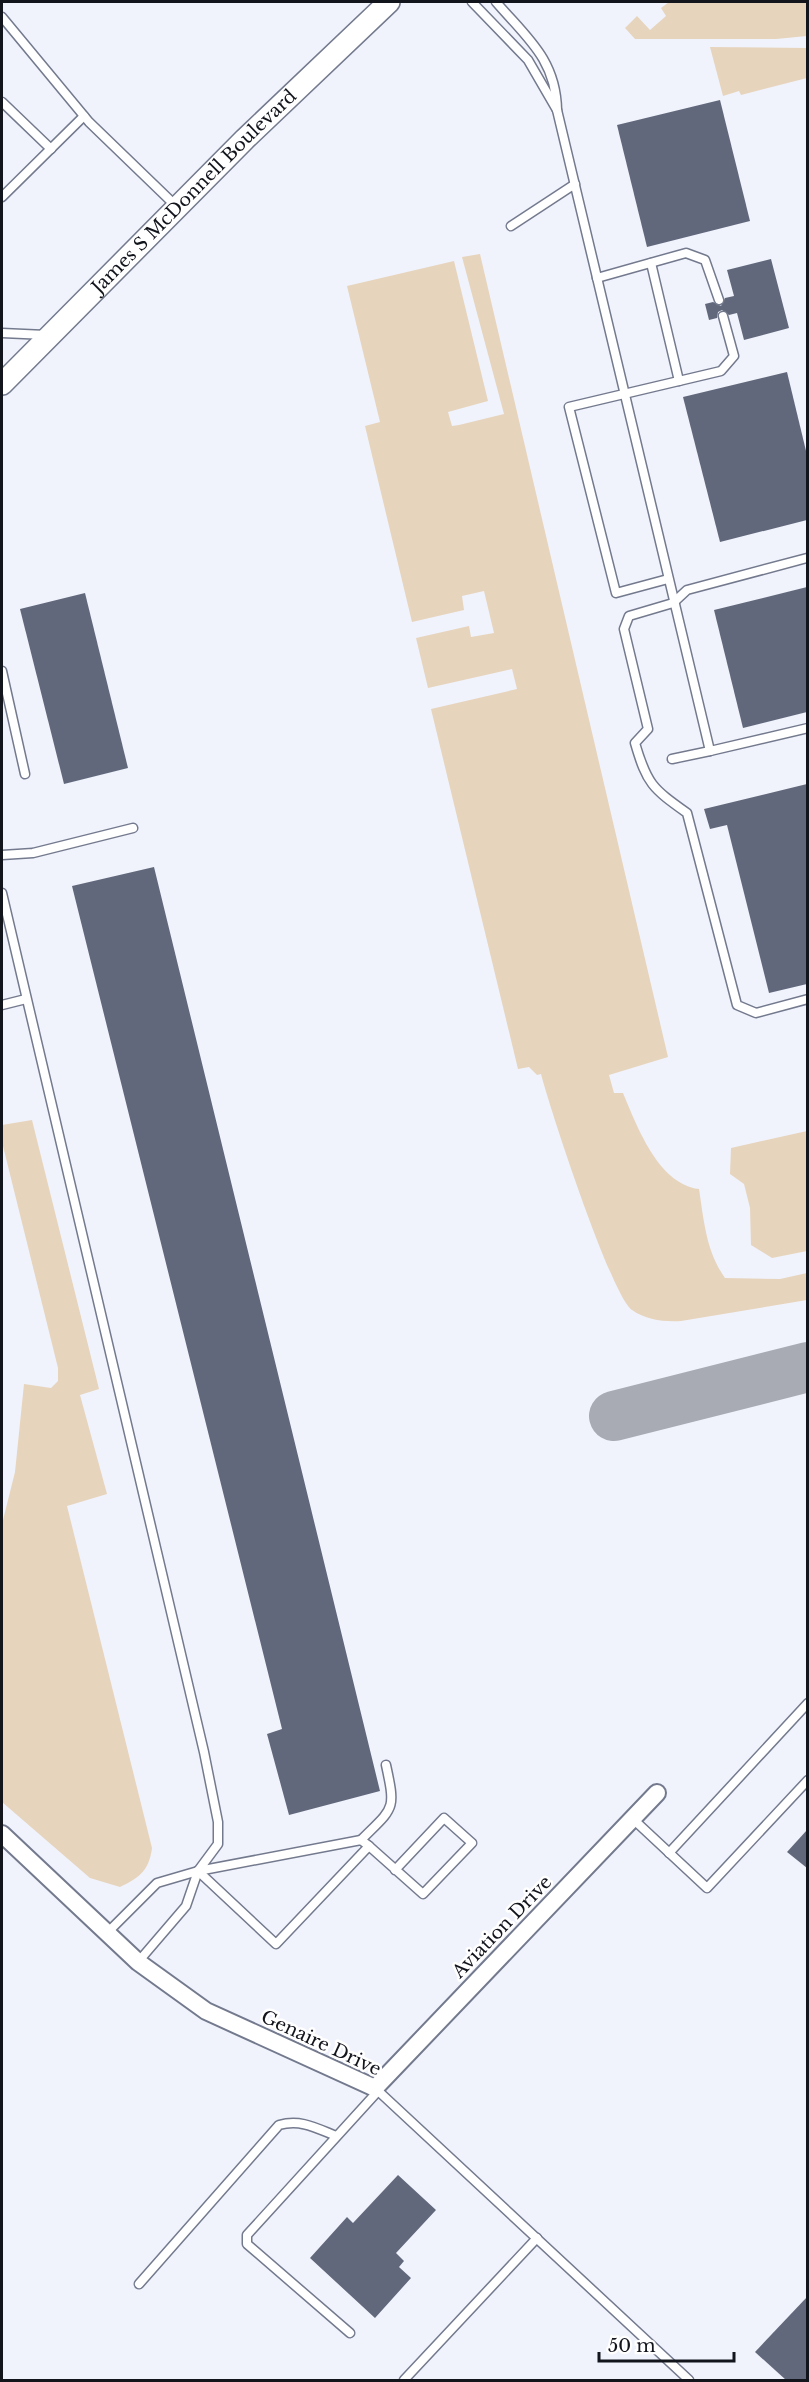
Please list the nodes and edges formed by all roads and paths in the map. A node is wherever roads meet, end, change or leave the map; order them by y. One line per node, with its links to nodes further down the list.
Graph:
1 (389, 2): 11 (street, James S McDonnell Boulevard)
2 (472, 2): 6 (lane)
3 (496, 2): 6 (lane)
4 (2, 17): 7 (lane)
5 (2, 102): 8 (lane)
6 (557, 110): 9 (lane)
7 (84, 116): 8 (lane); 11 (lane)
8 (51, 149): 10 (lane)
9 (575, 184): 12 (lane); 14 (lane)
10 (2, 197)
11 (177, 207): 18 (street, James S McDonnell Boulevard)
12 (511, 226)
13 (651, 263): 14 (lane); 15 (lane); 19 (lane)
14 (597, 278): 21 (lane)
15 (719, 300)
16 (723, 316): 19 (lane)
17 (2, 333): 18 (lane)
18 (50, 336): 20 (street, James S McDonnell Boulevard)
19 (679, 381): 21 (lane)
20 (2, 384)
21 (624, 394): 23 (lane); 23 (lane)
22 (807, 558): 24 (lane)
23 (668, 579): 24 (lane)
24 (673, 603): 27 (lane); 34 (lane)
25 (2, 671): 29 (lane)
26 (807, 728): 27 (lane)
27 (710, 750): 28 (lane)
28 (672, 759)
29 (25, 774)
30 (133, 828): 31 (lane)
31 (2, 855)
32 (2, 893): 33 (lane)
33 (26, 999): 35 (lane); 46 (lane)
34 (807, 999)
35 (2, 1005)
36 (807, 1703): 44 (lane)
37 (386, 1765): 42 (lane)
38 (807, 1780): 44 (lane)
39 (657, 1793): 40 (street, Aviation Drive)
40 (633, 1819): 44 (lane); 49 (street, Aviation Drive)
41 (2, 1834): 47 (street, Genaire Drive)
42 (361, 1840): 43 (lane); 46 (lane)
43 (369, 1846): 45 (lane); 46 (lane)
44 (669, 1853)
45 (395, 1870): 45 (lane)
46 (198, 1871): 47 (lane); 48 (lane)
47 (107, 1933): 48 (street, Genaire Drive)
48 (138, 1962): 49 (street, Genaire Drive)
49 (377, 2089): 50 (lane); 51 (lane, Genaire Drive)
50 (336, 2136): 52 (lane); 53 (lane)
51 (537, 2238): 54 (lane); 55 (lane, Genaire Drive)
52 (139, 2284)
53 (350, 2333)
54 (404, 2380)
55 (689, 2380)

